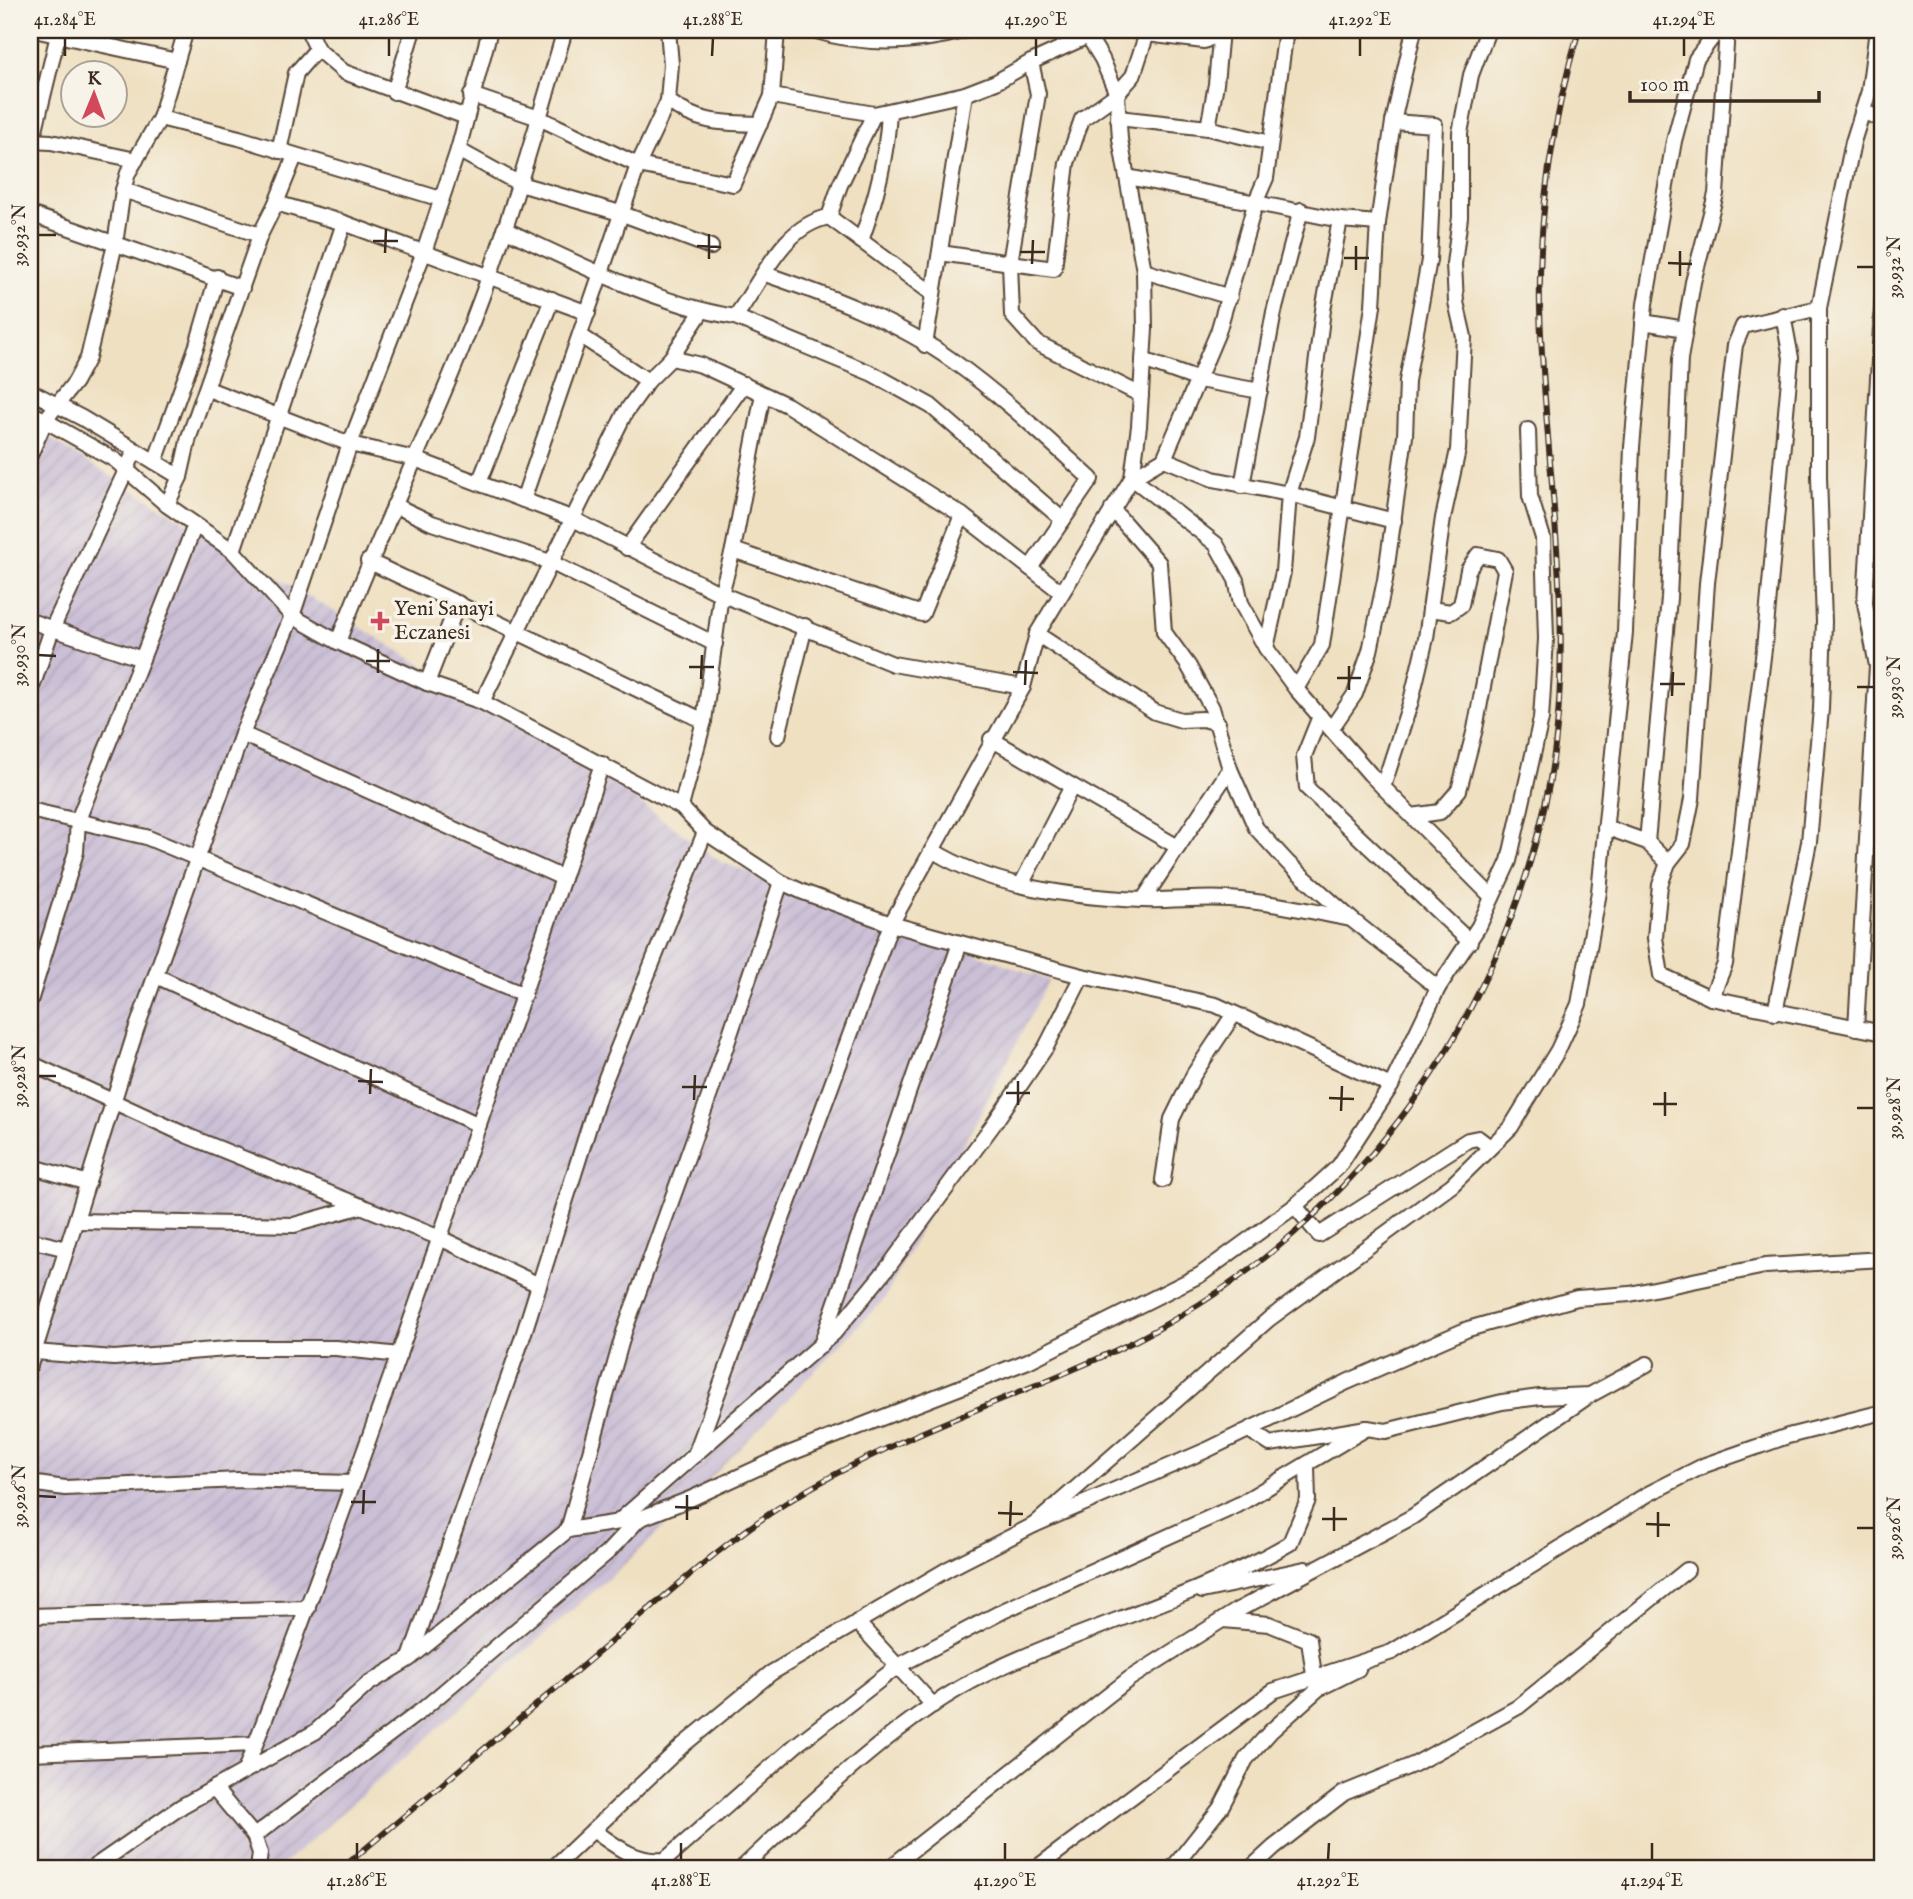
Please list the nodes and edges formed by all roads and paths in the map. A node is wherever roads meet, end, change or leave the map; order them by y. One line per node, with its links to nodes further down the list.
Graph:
1 (34, 30): 20 (street)
2 (186, 30): 22 (street)
3 (308, 30): 21 (street)
4 (413, 30): 24 (street)
5 (490, 30): 27 (street)
6 (565, 30): 34 (street)
7 (668, 30): 29 (street)
8 (777, 30): 28 (street)
9 (813, 30): 10 (street)
10 (967, 30)
11 (1286, 30): 40 (street)
12 (1415, 30): 37 (street)
13 (1488, 30): 133 (street)
14 (1718, 30): 83 (street)
15 (1727, 30): 84 (street)
16 (1877, 30): 30 (street)
17 (1220, 31): 18 (street); 39 (street)
18 (1147, 32): 26 (street)
19 (1090, 33): 23 (street); 26 (street)
20 (58, 35): 22 (street); 41 (street)
21 (317, 49): 24 (street); 43 (street)
22 (177, 61): 33 (street)
23 (1031, 62): 25 (street); 67 (street)
24 (394, 92): 32 (street)
25 (965, 94): 31 (street); 66 (street)
26 (1117, 94): 35 (street); 67 (street)
27 (471, 95): 32 (street); 34 (street)
28 (772, 96): 31 (street); 38 (street)
29 (667, 101): 38 (street); 46 (street)
30 (1862, 111): 36 (street); 78 (street)
31 (882, 113): 56 (street); 62 (street)
32 (466, 117): 42 (street)
33 (160, 118): 43 (street); 45 (street)
34 (539, 118): 46 (street); 48 (street)
35 (1118, 118): 39 (street); 47 (street)
36 (1883, 120)
37 (1393, 122): 59 (street); 122 (street)
38 (760, 124): 46 (street)
39 (1208, 128): 40 (street)
40 (1270, 143): 51 (street)
41 (31, 144): 45 (street)
42 (458, 150): 48 (street); 50 (street)
43 (279, 151): 44 (street)
44 (295, 156): 50 (street); 52 (street)
45 (136, 160): 49 (street)
46 (638, 164): 54 (street)
47 (1128, 177): 51 (street); 68 (street)
48 (520, 184): 54 (street); 60 (street)
49 (123, 190): 61 (street); 63 (street)
50 (441, 199): 65 (street)
51 (1256, 201): 53 (street); 76 (street)
52 (276, 203): 58 (street); 61 (street)
53 (1301, 210): 57 (street); 94 (street)
54 (620, 213): 64 (street); 69 (street)
55 (30, 214): 63 (street)
56 (829, 217): 62 (street); 70 (street)
57 (1340, 220): 59 (street); 113 (street)
58 (344, 223): 65 (street); 99 (street)
59 (1378, 223): 117 (street)
60 (504, 229): 69 (street); 71 (street)
61 (260, 235): 73 (street)
62 (861, 241): 75 (street)
63 (116, 244): 72 (street); 97 (street)
64 (711, 247)
65 (424, 253): 71 (street); 102 (street)
66 (940, 253): 67 (street); 75 (street)
67 (1010, 263): 96 (street)
68 (1144, 271): 76 (street); 88 (street)
69 (599, 273): 79 (street); 80 (street)
70 (765, 274): 82 (street); 86 (street)
71 (489, 275): 77 (street); 105 (street)
72 (216, 277): 73 (street); 107 (street)
73 (242, 288): 92 (street)
74 (1883, 292): 188 (street)
75 (933, 294): 86 (street)
76 (1230, 297): 89 (street)
77 (552, 299): 80 (street); 111 (street)
78 (1819, 307): 81 (street); 186 (street)
79 (702, 311): 82 (street); 87 (street)
80 (588, 313): 85 (street)
81 (1783, 315): 170 (street); 184 (street)
82 (735, 317): 121 (street)
83 (1643, 322): 84 (street); 164 (street)
84 (1685, 329): 166 (street)
85 (580, 336): 90 (street); 114 (street)
86 (925, 345): 121 (street)
87 (671, 358): 90 (street); 91 (street)
88 (1143, 360): 89 (street); 96 (street)
89 (1199, 380): 94 (street); 106 (street)
90 (648, 381): 120 (street)
91 (744, 384): 95 (street); 124 (street)
92 (208, 389): 99 (street); 109 (street)
93 (30, 391): 97 (street)
94 (1260, 391): 112 (street)
95 (763, 394): 119 (street); 125 (street)
96 (1141, 395): 110 (street)
97 (56, 405): 100 (street); 103 (street)
98 (30, 412): 100 (street)
99 (276, 417): 102 (street); 126 (street)
100 (46, 419): 104 (street); 108 (street)
101 (1528, 430): 174 (street)
102 (350, 444): 105 (street); 134 (street)
103 (135, 451): 107 (street); 108 (street)
104 (30, 455)
105 (415, 458): 111 (street); 116 (street)
106 (1164, 459): 110 (street); 112 (street)
107 (155, 463): 109 (street)
108 (126, 469): 115 (street); 137 (street)
109 (180, 477): 115 (street)
110 (1132, 478): 118 (street); 142 (street)
111 (479, 483): 114 (street)
112 (1242, 486): 113 (street)
113 (1289, 494): 117 (street); 142 (street)
114 (523, 500): 120 (street)
115 (167, 505): 123 (street)
116 (394, 505): 127 (street); 128 (street)
117 (1342, 507): 122 (street); 146 (street)
118 (1112, 509): 130 (street); 151 (street)
119 (962, 515): 125 (street); 129 (street)
120 (570, 519): 124 (street); 128 (street)
121 (1063, 520): 129 (street)
122 (1394, 521): 152 (street)
123 (195, 525): 126 (street); 143 (street)
124 (627, 548): 131 (street)
125 (733, 550): 131 (street)
126 (233, 551): 134 (street)
127 (368, 561): 132 (street); 140 (street)
128 (550, 562): 138 (street); 141 (street)
129 (1030, 568): 130 (street)
130 (1060, 592): 139 (street)
131 (721, 594): 136 (street); 141 (street)
132 (458, 603): 138 (street); 144 (street)
133 (1430, 608): 158 (street); 162 (street)
134 (292, 616): 140 (street); 153 (street)
135 (30, 621): 137 (street)
136 (806, 626): 145 (street); 154 (street)
137 (52, 629): 143 (street); 147 (street)
138 (515, 633): 148 (street); 150 (street)
139 (1037, 634): 145 (street); 151 (street)
140 (338, 642): 144 (street)
141 (716, 644): 150 (street)
142 (1266, 648): 146 (street)
143 (142, 659): 163 (street)
144 (426, 683): 148 (street)
145 (1023, 687): 155 (street)
146 (1296, 689): 149 (street)
147 (30, 693)
148 (482, 702): 156 (street)
149 (1320, 716): 152 (street); 178 (street)
150 (704, 721): 160 (street)
151 (1218, 723): 157 (street)
152 (1331, 729): 158 (street)
153 (242, 734): 169 (street); 171 (street)
154 (778, 736)
155 (991, 739): 159 (street); 168 (street)
156 (602, 764): 160 (street); 171 (street)
157 (1230, 769): 167 (street); 176 (street)
158 (1383, 787): 162 (street)
159 (1071, 788): 167 (street); 173 (street)
160 (681, 807): 165 (street)
161 (30, 810): 163 (street)
162 (1412, 816): 174 (street)
163 (78, 820): 169 (street); 185 (street)
164 (1605, 827): 166 (street); 194 (street)
165 (705, 832): 172 (street); 205 (street)
166 (1647, 842): 170 (street)
167 (1178, 847): 175 (street)
168 (932, 850): 173 (street); 177 (street)
169 (198, 856): 180 (street); 183 (street)
170 (1668, 863): 184 (street)
171 (563, 878): 183 (street)
172 (781, 882): 177 (street); 222 (street)
173 (1021, 885): 175 (street)
174 (1492, 897): 178 (street)
175 (1143, 900): 176 (street)
176 (1351, 919): 182 (street)
177 (891, 924): 179 (street); 215 (street)
178 (1470, 942): 182 (street)
179 (960, 943): 181 (street); 207 (street)
180 (156, 976): 192 (street); 193 (street)
181 (1082, 976): 187 (street); 207 (street)
182 (1438, 988): 191 (street)
183 (524, 995): 193 (street)
184 (1711, 998): 186 (street)
185 (30, 1001)
186 (1775, 1013): 188 (street)
187 (1234, 1014): 191 (street); 196 (street)
188 (1856, 1028): 189 (street)
189 (1883, 1032)
190 (30, 1063): 192 (street)
191 (1391, 1086): 199 (street)
192 (114, 1100): 197 (street); 198 (street)
193 (479, 1125): 201 (street)
194 (1490, 1147): 199 (street); 221 (street)
195 (30, 1166): 197 (street)
196 (1163, 1180)
197 (88, 1183): 200 (street)
198 (362, 1206): 200 (street); 201 (street)
199 (1295, 1206): 219 (street)
200 (76, 1221): 203 (street)
201 (439, 1238): 205 (street); 208 (street)
202 (30, 1240): 203 (street)
203 (67, 1249): 206 (street)
204 (1883, 1259): 214 (street)
205 (539, 1285): 231 (street)
206 (36, 1322): 209 (street)
207 (820, 1346): 215 (street)
208 (399, 1355): 209 (street); 218 (street)
209 (32, 1359)
210 (1647, 1364): 211 (street)
211 (1590, 1395): 213 (street); 223 (street)
212 (1883, 1412): 230 (street)
213 (1367, 1428): 214 (street); 216 (street)
214 (1249, 1430): 221 (street)
215 (695, 1455): 220 (street)
216 (1307, 1467): 225 (street); 232 (street)
217 (30, 1483): 218 (street)
218 (353, 1483): 226 (street)
219 (639, 1519): 220 (street); 240 (street)
220 (618, 1522): 222 (street)
221 (1034, 1525): 229 (street)
222 (568, 1530): 231 (street)
223 (1323, 1565): 225 (street); 228 (street)
224 (1687, 1570): 248 (street)
225 (1173, 1597): 234 (street)
226 (308, 1608): 227 (street); 235 (street)
227 (30, 1616)
228 (1223, 1620): 233 (street); 245 (street)
229 (857, 1622): 232 (street); 239 (street)
230 (1392, 1652): 233 (street); 247 (street)
231 (409, 1659): 237 (street)
232 (898, 1667): 234 (street); 239 (street)
233 (1314, 1675): 246 (street)
234 (933, 1704): 244 (street)
235 (255, 1744): 236 (street); 237 (street)
236 (30, 1753)
237 (246, 1768): 238 (street)
238 (214, 1788): 240 (street); 241 (street)
239 (593, 1830): 243 (street)
240 (254, 1836): 242 (street)
241 (92, 1869)
242 (258, 1869)
243 (552, 1869)
244 (741, 1869)
245 (888, 1869)
246 (1035, 1869)
247 (1172, 1869)
248 (1250, 1869)

